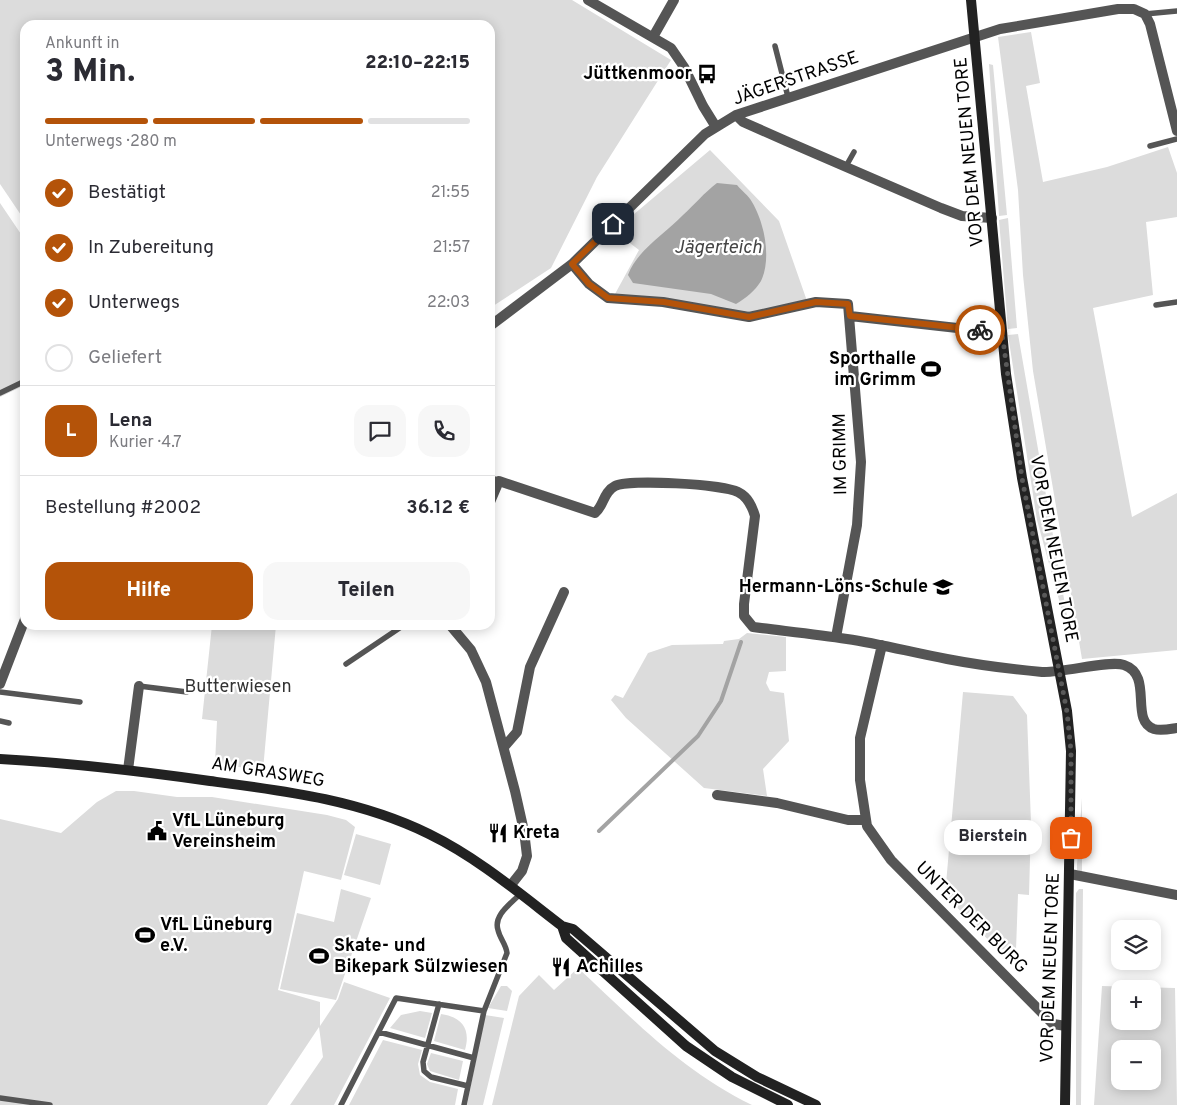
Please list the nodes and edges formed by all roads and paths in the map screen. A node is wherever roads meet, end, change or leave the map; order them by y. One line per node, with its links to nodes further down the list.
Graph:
1 (588, 0): 7 (street)
2 (674, 0): 7 (street)
3 (971, 0): 6 (main road, VOR DEM NEUEN TORE)
4 (1177, 11): 5 (lane)
5 (1145, 14): 6 (street, JÄGERSTRASSE); 12 (street)
6 (976, 35): 9 (street, JÄGERSTRASSE); 17 (main road, VOR DEM NEUEN TORE)
7 (653, 37): 11 (street)
8 (775, 46): 9 (lane)
9 (788, 97): 10 (street, JÄGERSTRASSE)
10 (736, 115): 11 (street, JÄGERSTRASSE); 16 (street)
11 (716, 127): 18 (street, JÄGERSTRASSE)
12 (1177, 131)
13 (1177, 139): 14 (lane)
14 (1150, 146)
15 (854, 152): 16 (lane)
16 (845, 168): 17 (street)
17 (992, 218): 23 (main road, VOR DEM NEUEN TORE)
18 (572, 264): 21 (street); 22 (street, JÄGERSTRASSE)
19 (1177, 302): 20 (lane)
20 (1156, 305)
21 (850, 316): 23 (street); 31 (street, IM GRIMM)
22 (495, 322)
23 (1002, 333): 34 (main road, VOR DEM NEUEN TORE)
24 (20, 384): 25 (lane)
25 (0, 394)
26 (495, 479): 31 (street)
27 (564, 592): 43 (street)
28 (21, 630): 35 (street)
29 (397, 630): 33 (lane)
30 (454, 630): 43 (street)
31 (836, 637): 32 (street)
32 (882, 646): 34 (street); 47 (street, UNTER DER BURG)
33 (346, 664)
34 (1060, 672): 42 (street); 48 (main road, VOR DEM NEUEN TORE)
35 (0, 684)
36 (138, 686): 38 (lane); 45 (street)
37 (0, 692): 39 (lane)
38 (187, 692)
39 (80, 702)
40 (0, 721): 41 (lane)
41 (9, 723)
42 (1177, 728)
43 (504, 747): 49 (street)
44 (0, 759): 45 (main road, AM GRASWEG)
45 (128, 770): 49 (main road, AM GRASWEG)
46 (717, 795): 47 (street)
47 (865, 820): 55 (street, UNTER DER BURG)
48 (1070, 874): 51 (street); 55 (main road, VOR DEM NEUEN TORE)
49 (511, 885): 50 (main road, AM GRASWEG)
50 (520, 893): 52 (main road, AM GRASWEG); 54 (lane)
51 (1177, 895)
52 (562, 926): 64 (main road); 65 (main road)
53 (439, 1004): 54 (lane); 56 (lane); 57 (lane)
54 (484, 1011): 58 (lane)
55 (1066, 1026): 66 (main road, VOR DEM NEUEN TORE)
56 (379, 1032): 57 (lane); 62 (lane)
57 (427, 1045): 58 (lane); 59 (lane)
58 (474, 1058): 59 (lane)
59 (468, 1086): 63 (lane)
60 (0, 1098): 61 (lane)
61 (50, 1105)
62 (341, 1105)
63 (464, 1105)
64 (788, 1105)
65 (816, 1105)
66 (1065, 1105)

